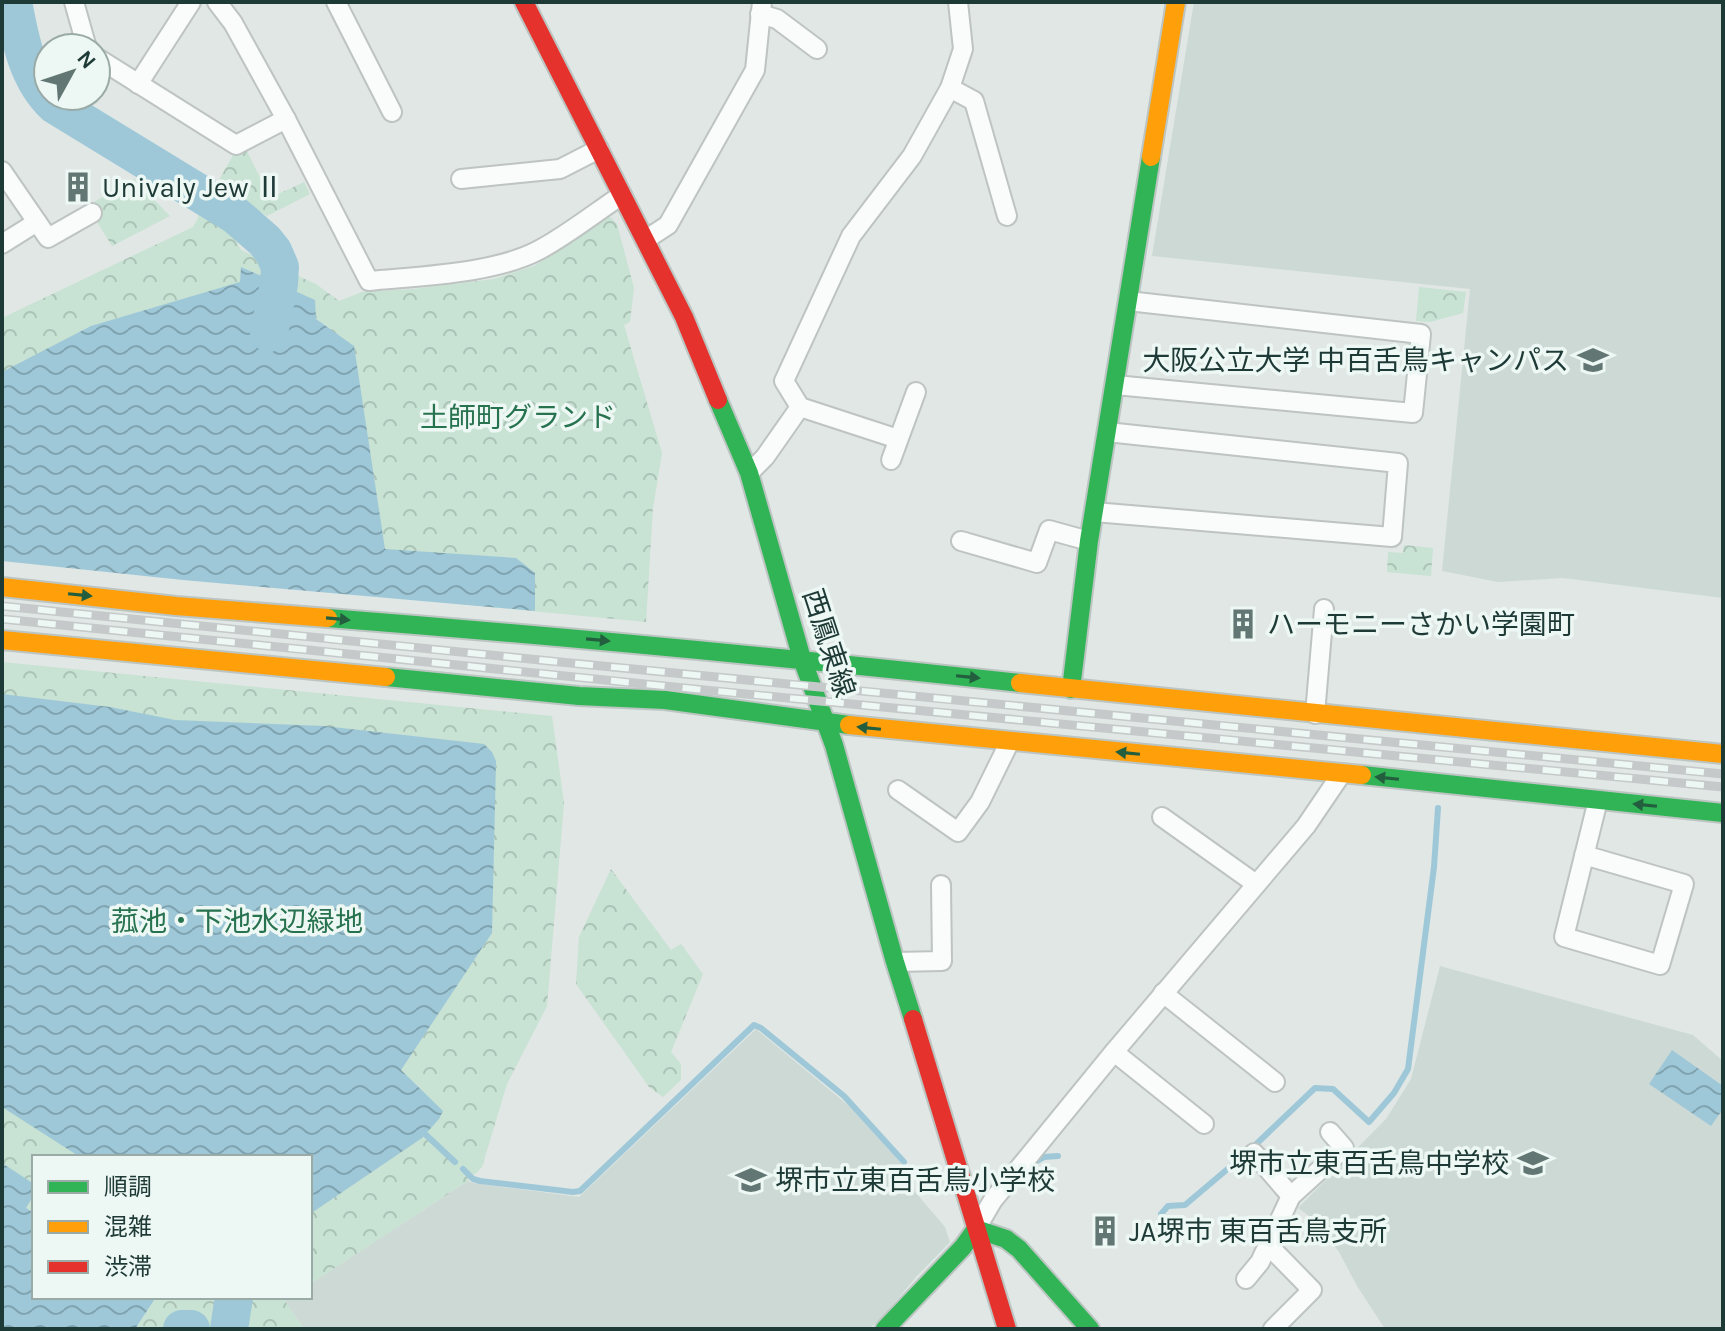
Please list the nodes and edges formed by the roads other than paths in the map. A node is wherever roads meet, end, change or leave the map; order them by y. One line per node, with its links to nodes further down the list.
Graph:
1 (74, 2): 9 (street)
2 (191, 2): 12 (street)
3 (217, 2): 15 (street)
4 (336, 2): 14 (street)
5 (524, 2): 16 (street, 西鳳東線)
6 (958, 2): 13 (street)
7 (1176, 2): 25 (street)
8 (761, 8): 10 (street); 23 (street)
9 (82, 32)
10 (817, 49)
11 (112, 67): 12 (street)
12 (138, 84): 15 (street)
13 (950, 88): 21 (street); 28 (street)
14 (392, 112)
15 (286, 119): 19 (street)
16 (599, 149): 18 (street); 19 (street, 西鳳東線)
17 (2, 171): 22 (street)
18 (461, 179)
19 (622, 195): 23 (street, 西鳳東線)
20 (92, 213): 22 (street)
21 (1007, 216)
22 (37, 222): 24 (street)
23 (645, 240): 32 (street, 西鳳東線)
24 (2, 244)
25 (1128, 301): 26 (street); 26 (street)
26 (1115, 385): 29 (street)
27 (916, 392): 30 (street)
28 (800, 407): 30 (street); 32 (street)
29 (1107, 432): 33 (street); 33 (street)
30 (898, 439): 31 (street)
31 (891, 460)
32 (749, 473): 39 (street, 西鳳東線)
33 (1094, 512): 35 (street)
34 (961, 541): 35 (street)
35 (1089, 541): 40 (street)
36 (2, 587): 39 (street, one-way to 39)
37 (1324, 609): 41 (street)
38 (2, 640): 42 (street)
39 (802, 659): 40 (street, one-way to 40); 42 (street, 西鳳東線)
40 (1071, 689): 41 (street)
41 (1315, 714): 44 (street)
42 (826, 723): 43 (street, one-way to 42); 53 (street, 西鳳東線)
43 (1010, 741): 45 (street, one-way to 43); 46 (street)
44 (1723, 754)
45 (1342, 773): 47 (street, one-way to 45); 51 (street)
46 (898, 790)
47 (1598, 800): 48 (street, one-way to 47); 50 (street)
48 (1723, 813)
49 (1162, 817): 51 (street)
50 (1584, 855): 50 (street)
51 (1256, 884): 54 (street)
52 (941, 885): 53 (street)
53 (895, 962): 61 (street, 西鳳東線)
54 (1163, 993): 55 (street); 56 (street)
55 (1114, 1052): 57 (street); 61 (street)
56 (1275, 1082)
57 (1204, 1124)
58 (1330, 1132): 60 (street)
59 (1254, 1153): 60 (street)
60 (1291, 1196): 62 (street)
61 (976, 1229): 64 (street); 65 (street, 西鳳東線); 66 (street)
62 (1269, 1246): 63 (street); 67 (street)
63 (1246, 1279)
64 (885, 1329)
65 (1007, 1329)
66 (1090, 1329)
67 (1273, 1329)

